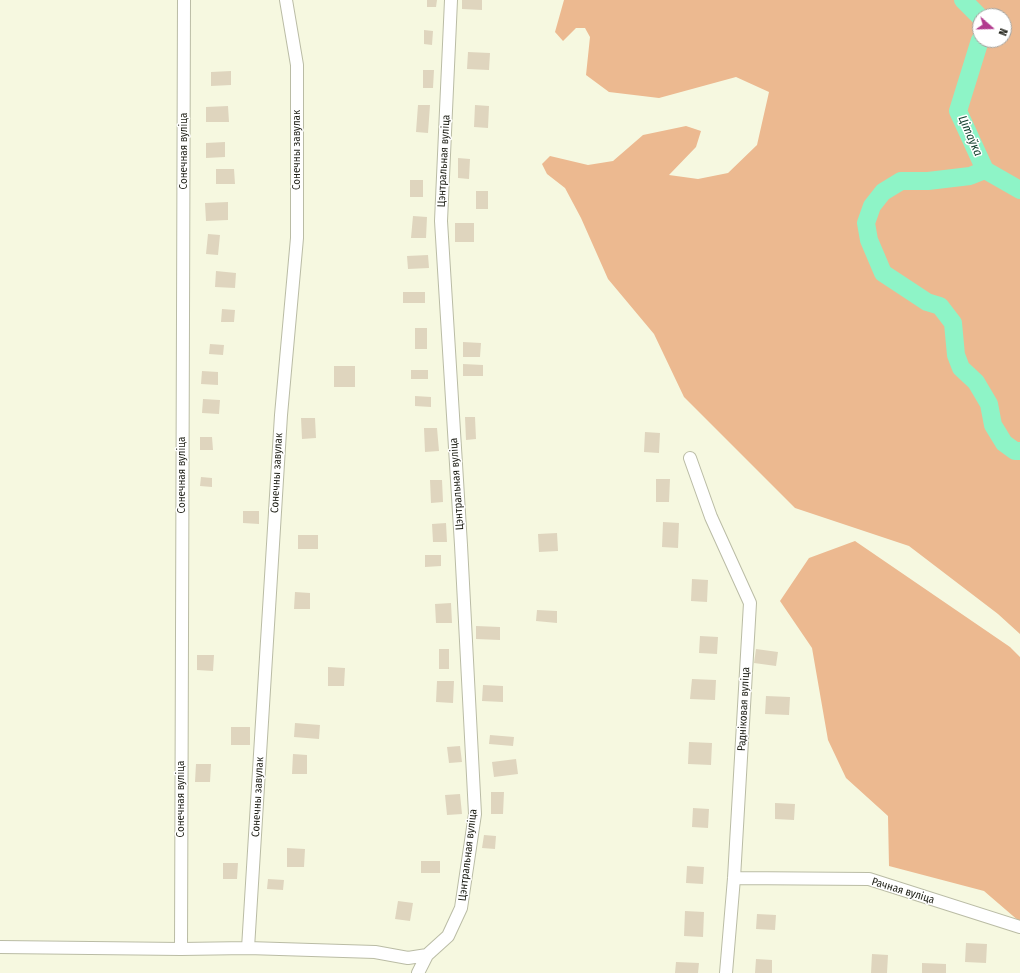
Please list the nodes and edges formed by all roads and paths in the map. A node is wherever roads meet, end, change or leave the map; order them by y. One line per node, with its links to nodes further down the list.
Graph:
1 (184, 0): 9 (street, Сонечная вуліца)
2 (286, 0): 8 (street, Сонечны завулак)
3 (451, 0): 10 (street, Цэнтральная вуліца)
4 (690, 458): 5 (street, Радніковая вуліца)
5 (734, 878): 6 (street, Рачная вуліца); 12 (street, Радніковая вуліца)
6 (1020, 927)
7 (0, 947): 9 (street)
8 (248, 948): 9 (street); 10 (street)
9 (181, 949)
10 (427, 955): 11 (street)
11 (418, 973)
12 (726, 973)

